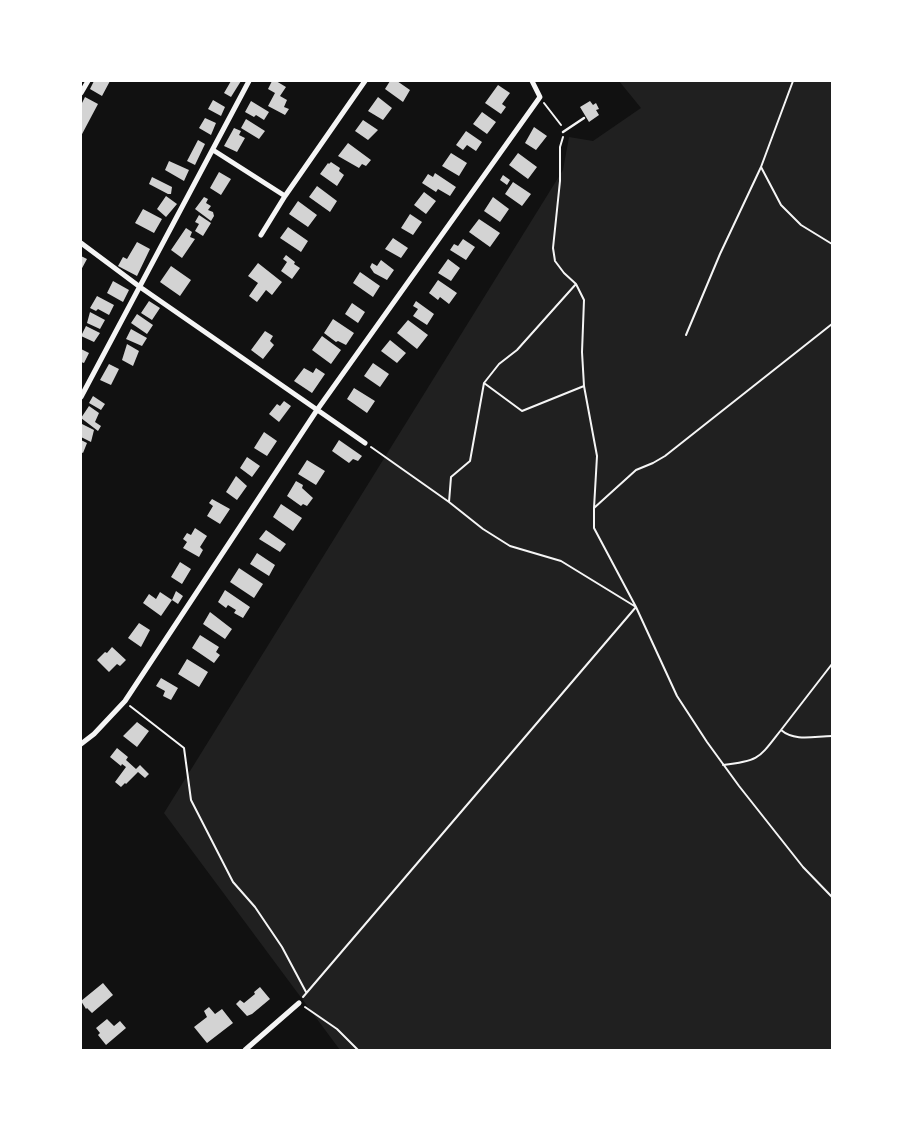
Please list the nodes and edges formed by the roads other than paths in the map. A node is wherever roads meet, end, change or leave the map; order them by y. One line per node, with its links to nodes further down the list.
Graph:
1 (88, 81): 5 (street)
2 (249, 81): 8 (street)
3 (365, 81): 9 (street)
4 (532, 81): 14 (street)
5 (81, 93)
6 (584, 118): 7 (lane)
7 (562, 132)
8 (213, 150): 9 (street); 12 (street)
9 (285, 196): 10 (street)
10 (261, 235)
11 (81, 242): 12 (street)
12 (140, 287): 13 (street); 14 (street)
13 (81, 397)
14 (317, 410): 15 (street); 16 (street)
15 (365, 443)
16 (81, 744)
17 (299, 1003): 18 (street)
18 (245, 1050)

